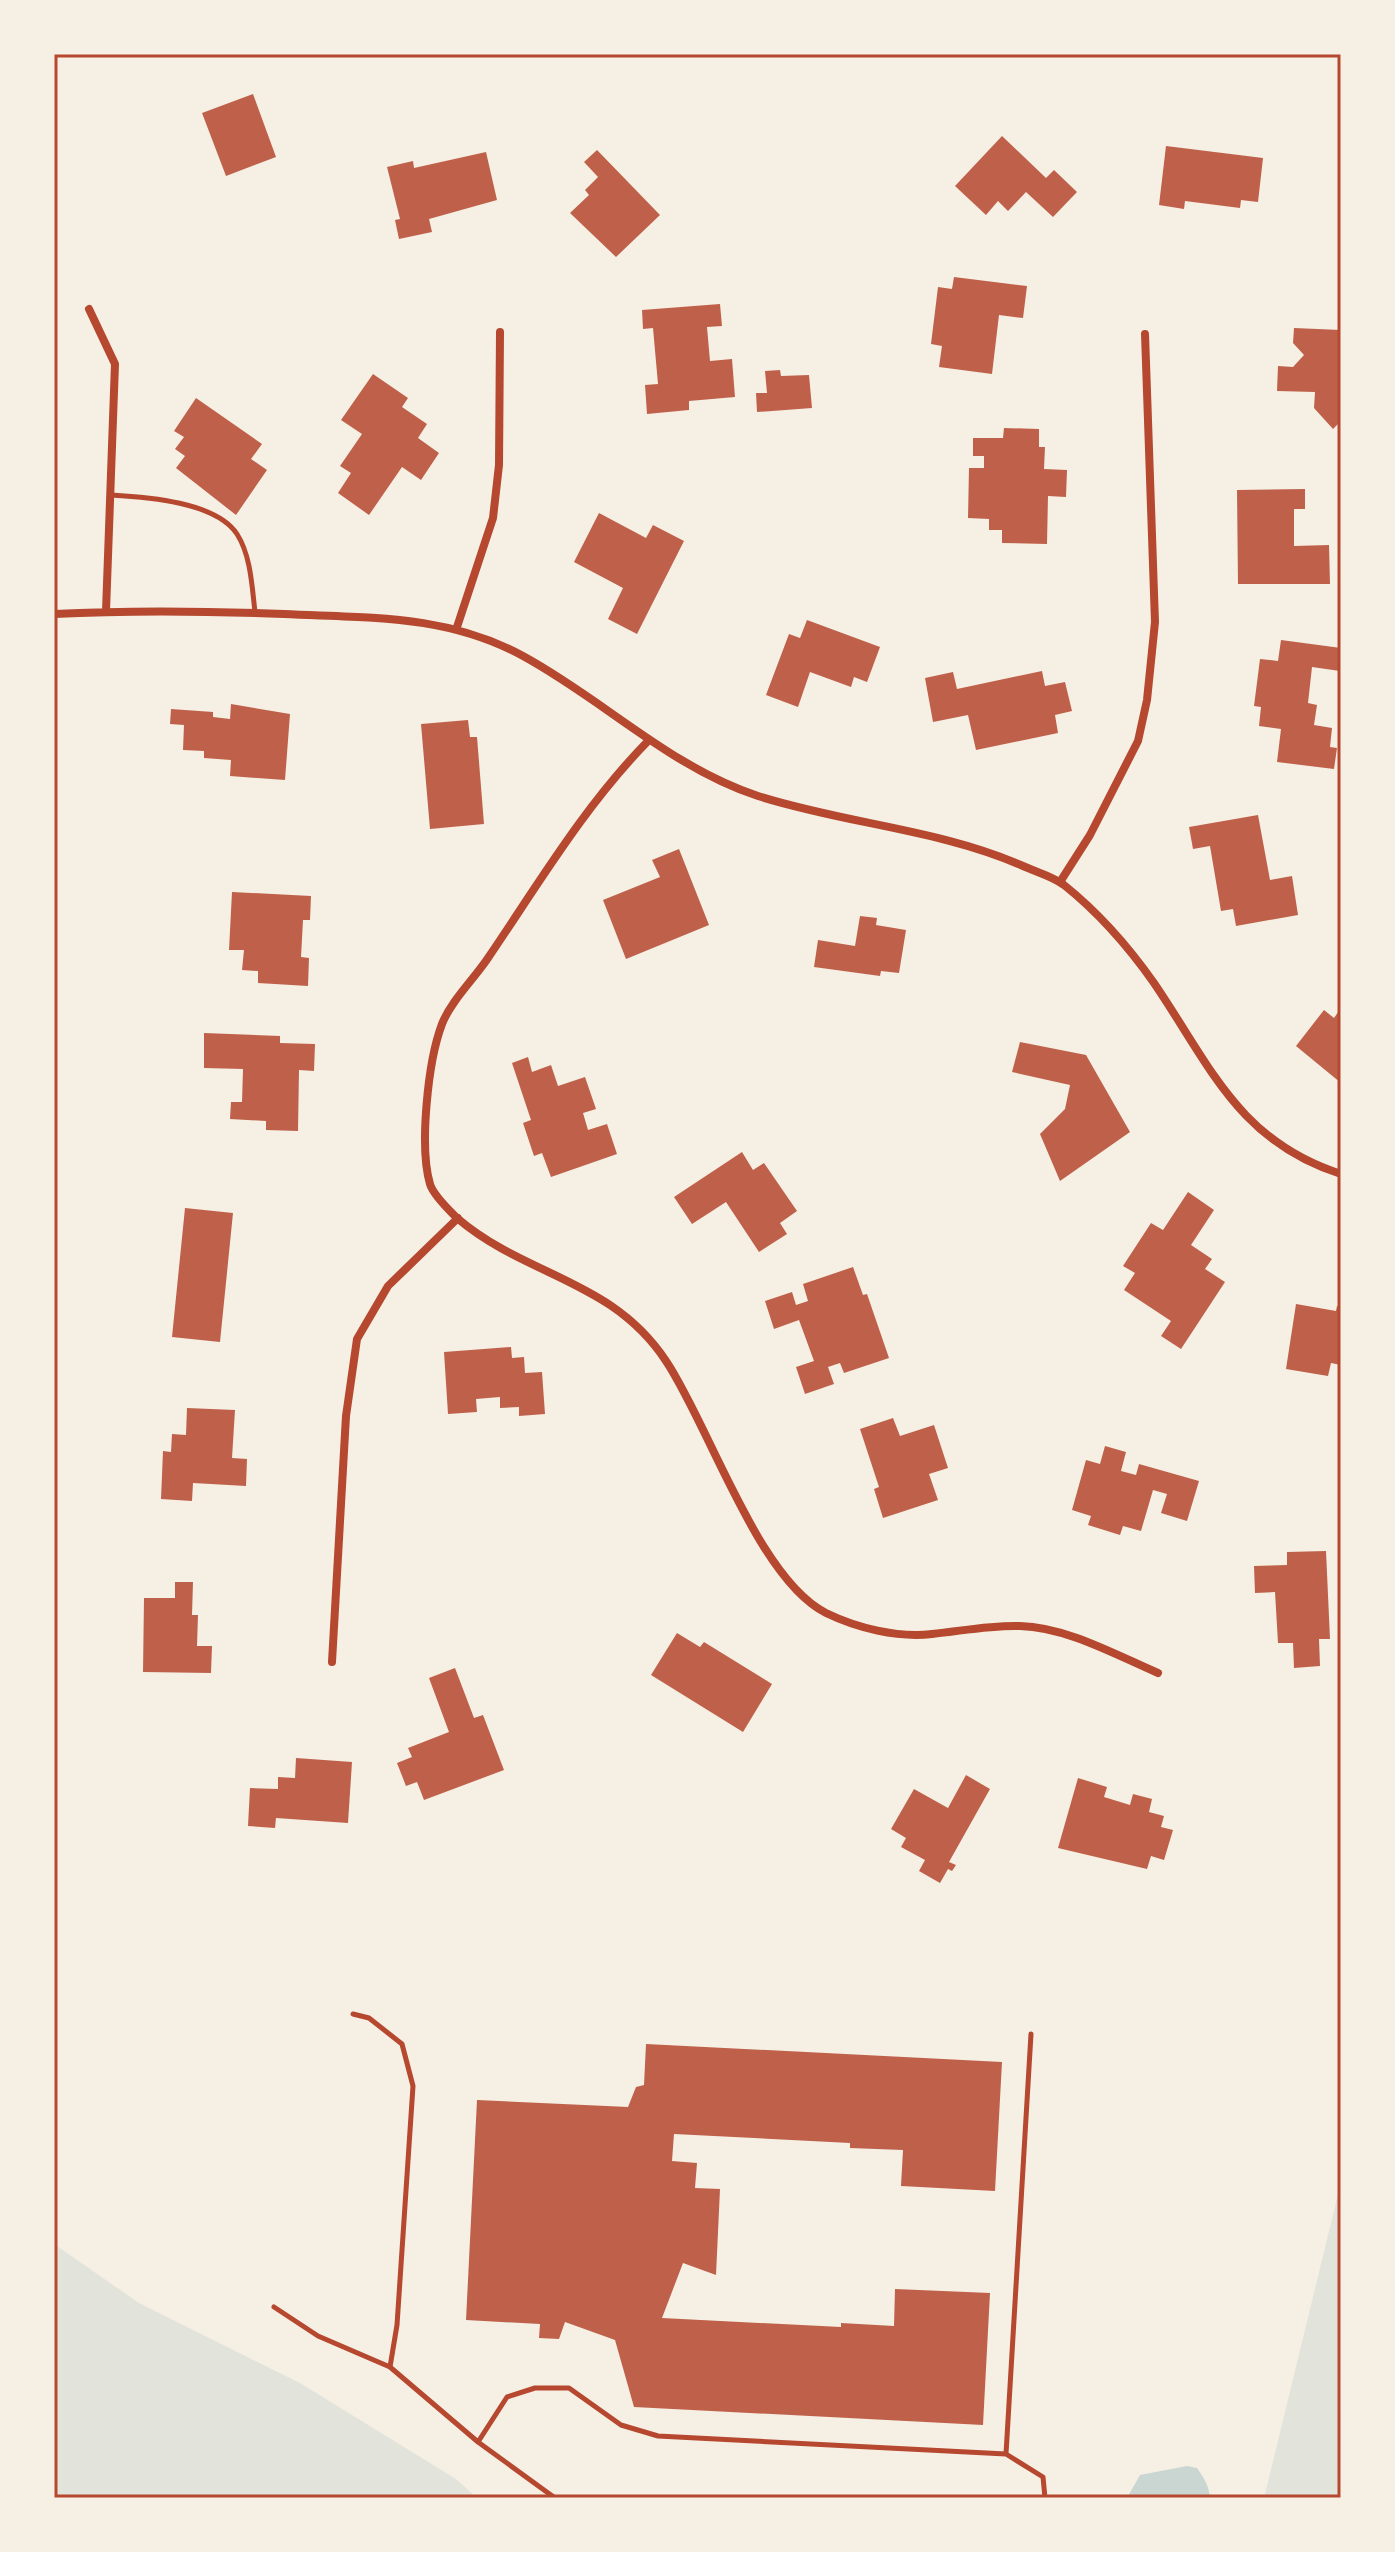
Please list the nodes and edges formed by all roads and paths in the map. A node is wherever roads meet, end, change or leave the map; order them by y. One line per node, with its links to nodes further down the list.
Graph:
1 (89, 309): 4 (street)
2 (500, 332): 8 (street)
3 (1145, 334): 10 (street)
4 (111, 495): 5 (street); 6 (lane)
5 (106, 611): 6 (street); 7 (street)
6 (255, 613): 8 (street)
7 (54, 614)
8 (457, 627): 9 (street)
9 (649, 740): 10 (street); 12 (street)
10 (1060, 882): 11 (street)
11 (1341, 1174)
12 (458, 1218): 13 (street); 14 (street)
13 (332, 1662)
14 (1158, 1673)
15 (353, 2014): 18 (lane)
16 (1031, 2034): 20 (lane)
17 (274, 2307): 18 (lane)
18 (390, 2367): 19 (lane)
19 (478, 2442): 20 (lane); 21 (lane)
20 (1006, 2454): 22 (lane)
21 (555, 2498)
22 (1045, 2498)

